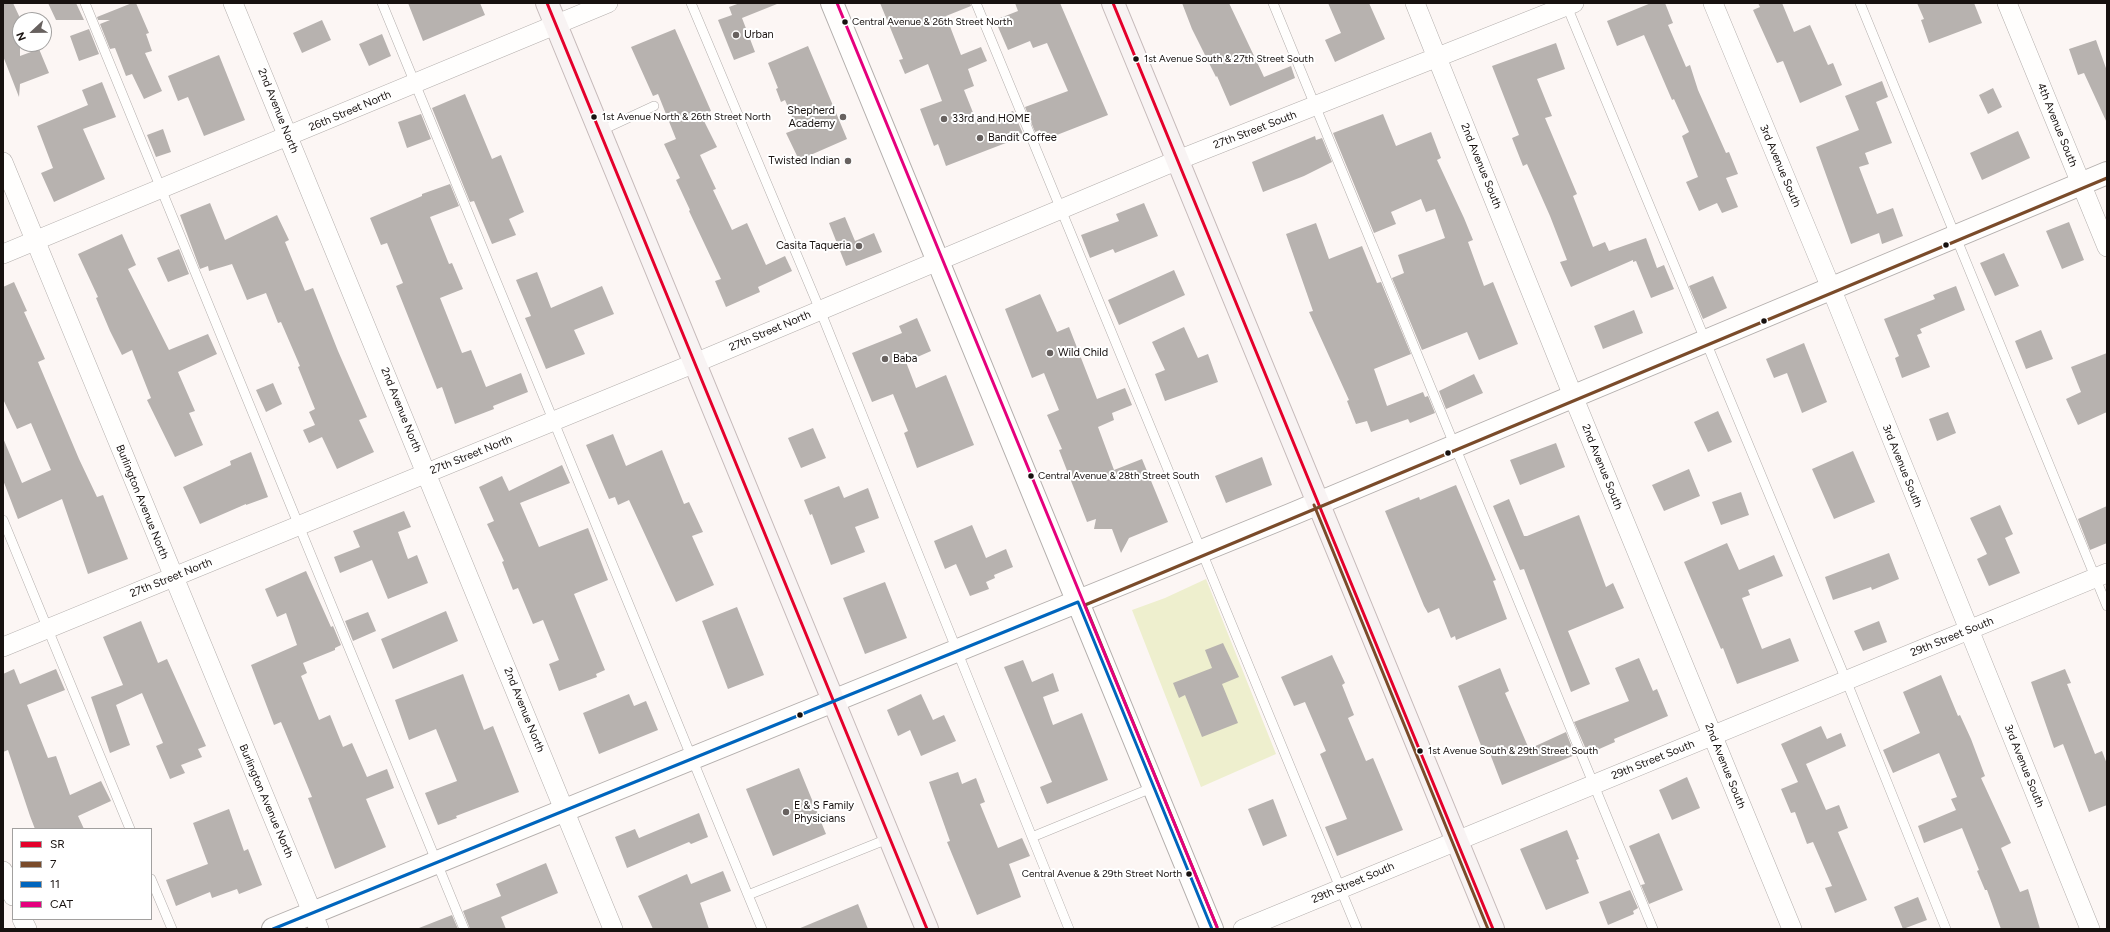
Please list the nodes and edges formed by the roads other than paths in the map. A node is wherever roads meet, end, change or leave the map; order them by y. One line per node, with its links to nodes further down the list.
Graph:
1 (85, 3): 27 (lane)
2 (234, 3): 22 (street, 2nd Avenue North)
3 (382, 3): 18 (lane)
4 (547, 3): 16 (main road)
5 (608, 3): 16 (street, 26th Street North)
6 (691, 3): 35 (lane)
7 (832, 3): 33 (street)
8 (976, 3): 28 (lane)
9 (1113, 3): 23 (main road)
10 (1272, 3): 20 (lane)
11 (1416, 3): 17 (street, 2nd Avenue South)
12 (1713, 3): 34 (street, 3rd Avenue South)
13 (1860, 3): 29 (lane)
14 (2007, 3): 26 (street, 4th Avenue South)
15 (1569, 4): 17 (street, 27th Street South); 36 (lane)
16 (556, 24): 18 (street, 26th Street North); 21 (main road)
17 (1438, 58): 20 (street, 27th Street South); 38 (street, 2nd Avenue South)
18 (415, 84): 22 (street, 26th Street North); 39 (lane)
19 (654, 106): 21 (lane)
20 (1315, 107): 23 (street, 27th Street South); 40 (lane)
21 (600, 131): 37 (main road)
22 (288, 137): 27 (street, 26th Street North); 41 (street, 2nd Avenue North)
23 (1178, 160): 28 (street, 27th Street South); 42 (main road)
24 (3, 162): 30 (street, Burlington Avenue North)
25 (2107, 173): 26 (street)
26 (2081, 184): 29 (street); 31 (street, 4th Avenue South)
27 (161, 189): 30 (street, 26th Street North); 44 (lane)
28 (1061, 209): 33 (street, 27th Street South); 45 (lane)
29 (1956, 236): 34 (street); 46 (lane)
30 (35, 241): 32 (street, 26th Street North); 47 (street, Burlington Avenue North)
31 (2107, 247)
32 (3, 254)
33 (937, 260): 35 (street, 27th Street North); 48 (street)
34 (1831, 288): 36 (street); 51 (street, 3rd Avenue South)
35 (820, 310): 37 (street, 27th Street North); 53 (lane)
36 (1705, 341): 38 (street); 54 (lane)
37 (695, 363): 39 (street, 27th Street North); 55 (main road)
38 (1573, 396): 40 (street); 56 (street, 2nd Avenue South)
39 (554, 421): 41 (street, 27th Street North); 57 (lane)
40 (1454, 446): 42 (street); 58 (lane)
41 (426, 473): 44 (street, 27th Street North); 60 (street, 2nd Avenue North)
42 (1319, 503): 45 (street); 64 (main road)
43 (3, 520): 50 (lane)
44 (299, 526): 47 (street, 27th Street North); 65 (lane)
45 (1202, 551): 48 (street); 68 (lane)
46 (2101, 576): 49 (lane); 51 (street, 29th Street South)
47 (173, 577): 50 (street, 27th Street North); 72 (street, Burlington Avenue North)
48 (1078, 602): 53 (street); 59 (street)
49 (2107, 606)
50 (48, 628): 52 (street, 27th Street North); 61 (lane)
51 (1968, 630): 54 (street, 29th Street South); 88 (street, 3rd Avenue South)
52 (3, 647)
53 (956, 652): 55 (street); 62 (lane)
54 (1846, 680): 56 (street, 29th Street South); 87 (lane)
55 (834, 701): 57 (street); 63 (main road)
56 (1712, 735): 58 (street, 29th Street South); 86 (street, 2nd Avenue South)
57 (693, 759): 60 (street); 70 (lane)
58 (1593, 784): 64 (street, 29th Street South); 85 (lane)
59 (1154, 787): 62 (lane); 81 (street)
60 (565, 811): 65 (street); 77 (street, 2nd Avenue North)
61 (130, 828)
62 (1032, 837): 80 (lane)
63 (890, 838): 70 (lane); 79 (main road)
64 (1457, 840): 68 (street, 29th Street South); 84 (main road)
65 (437, 863): 72 (street); 76 (lane)
66 (3, 871): 69 (street)
67 (152, 881): 74 (lane)
68 (1340, 889): 82 (street, 29th Street South); 83 (lane)
69 (12, 894)
70 (748, 895): 78 (lane)
71 (22, 920): 73 (street)
72 (315, 921): 75 (street)
73 (27, 929)
74 (172, 929)
75 (273, 929)
76 (464, 929)
77 (613, 929)
78 (762, 929)
79 (927, 929)
80 (1069, 929)
81 (1212, 929)
82 (1243, 929)
83 (1357, 929)
84 (1494, 929)
85 (1653, 929)
86 (1792, 929)
87 (1946, 929)
88 (2090, 929)

